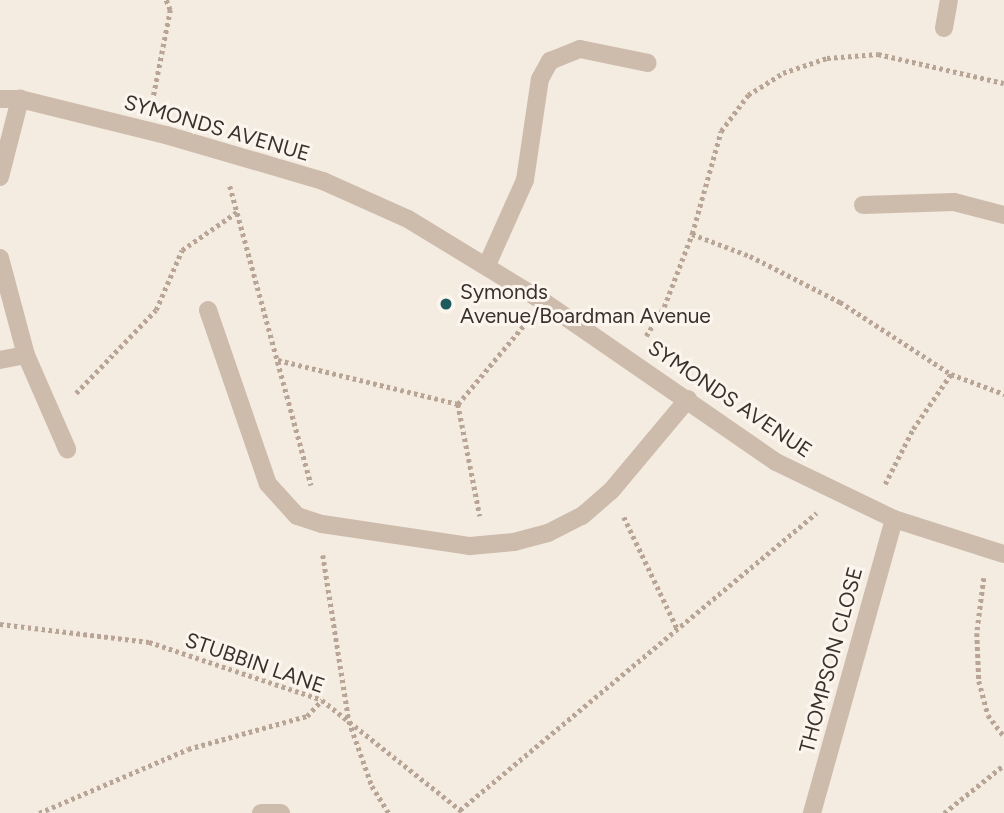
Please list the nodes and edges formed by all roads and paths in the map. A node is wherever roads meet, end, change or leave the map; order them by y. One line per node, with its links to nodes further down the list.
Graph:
1 (166, 0): 8 (path)
2 (948, 0): 3 (street)
3 (944, 28)
4 (648, 63): 16 (street)
5 (1004, 83): 14 (path)
6 (0, 99): 7 (street, SYMONDS AVENUE)
7 (20, 99): 8 (street, SYMONDS AVENUE); 10 (street)
8 (147, 130): 9 (street, SYMONDS AVENUE)
9 (221, 151): 12 (path); 16 (street, SYMONDS AVENUE)
10 (0, 177)
11 (863, 205): 13 (street)
12 (237, 212): 21 (path); 27 (path)
13 (1004, 215)
14 (692, 234): 22 (path); 23 (path)
15 (0, 258): 19 (street)
16 (487, 265): 17 (street, SYMONDS AVENUE)
17 (544, 302): 22 (street, SYMONDS AVENUE); 26 (path)
18 (208, 310): 33 (street)
19 (26, 355): 20 (street); 27 (street)
20 (0, 360)
21 (277, 360): 26 (path); 33 (path)
22 (631, 360): 25 (street, SYMONDS AVENUE)
23 (951, 374): 24 (path); 31 (path)
24 (1004, 394)
25 (688, 399): 29 (street); 30 (street, SYMONDS AVENUE)
26 (458, 404): 34 (path)
27 (53, 418): 28 (street)
28 (67, 449)
29 (611, 491): 34 (street); 37 (path)
30 (835, 491): 31 (street, SYMONDS AVENUE); 37 (path)
31 (874, 510): 32 (street, SYMONDS AVENUE)
32 (894, 519): 35 (street, SYMONDS AVENUE); 47 (street, THOMPSON CLOSE)
33 (322, 524): 34 (street); 39 (path)
34 (486, 545)
35 (996, 552): 40 (path)
36 (0, 624): 38 (path, STUBBIN LANE)
37 (678, 630): 42 (path)
38 (322, 700): 39 (path, STUBBIN LANE); 43 (path)
39 (349, 721): 42 (path, STUBBIN LANE); 46 (path)
40 (1004, 736)
41 (1004, 765): 48 (path)
42 (462, 811)
43 (39, 813)
44 (261, 813): 45 (street)
45 (281, 813)
46 (389, 813)
47 (812, 813)
48 (944, 813)

